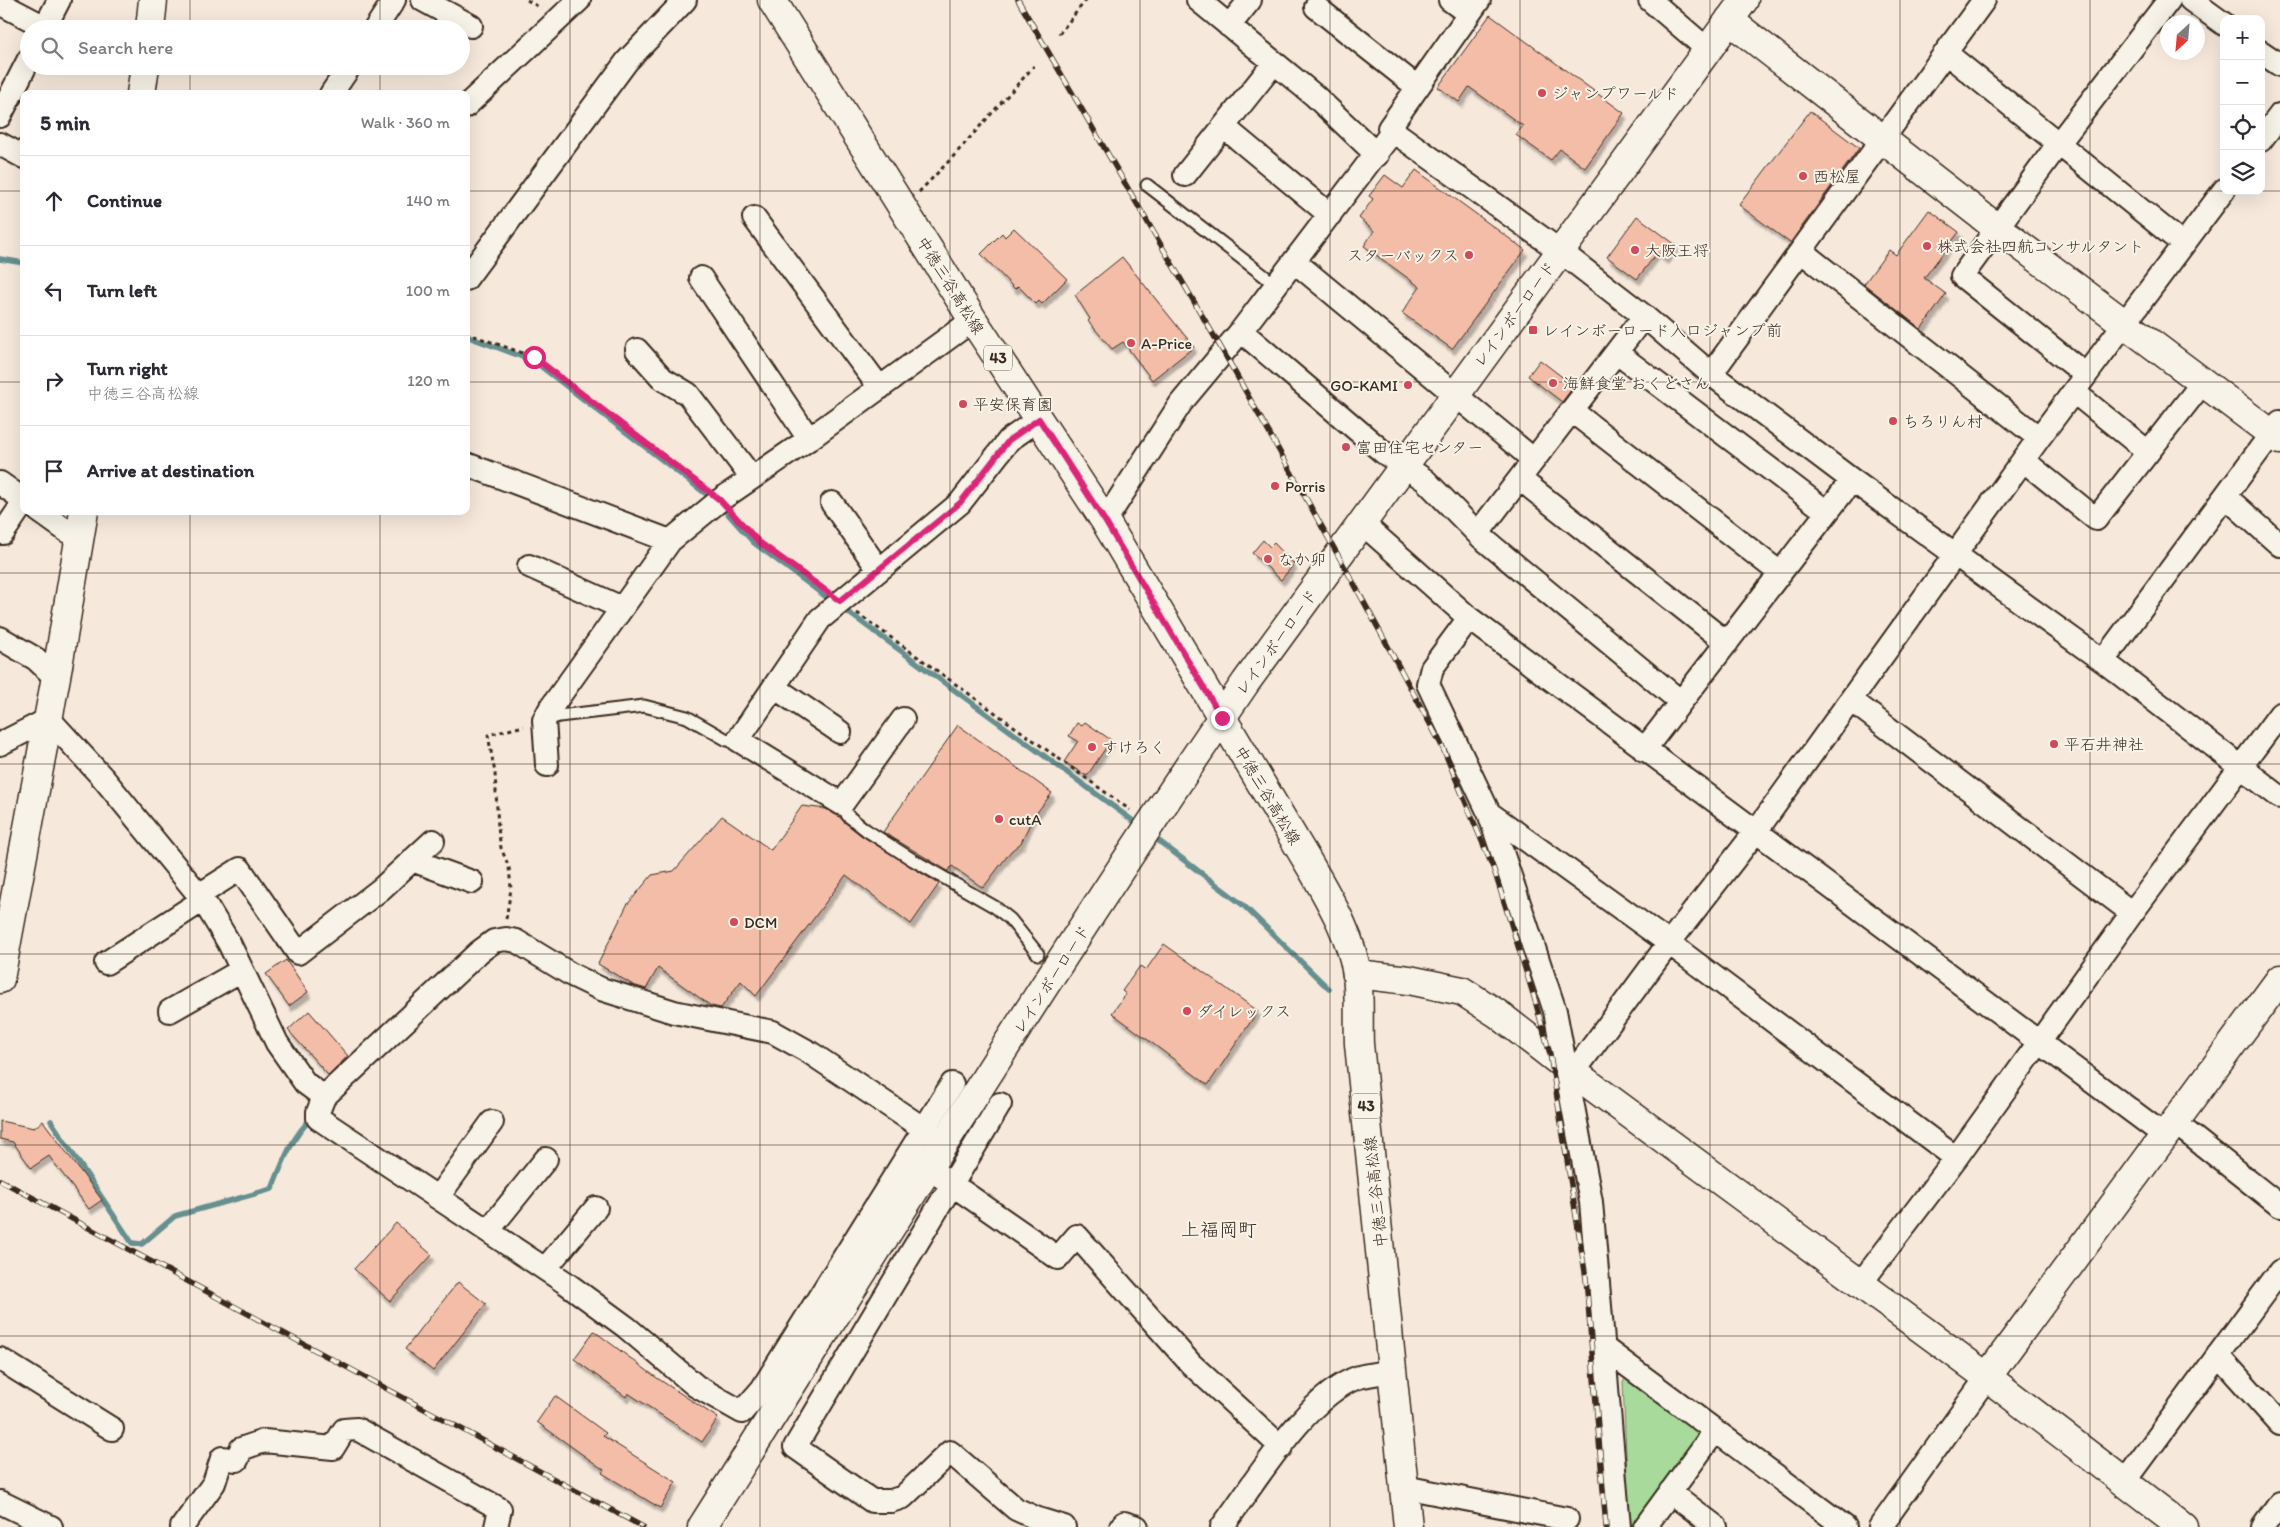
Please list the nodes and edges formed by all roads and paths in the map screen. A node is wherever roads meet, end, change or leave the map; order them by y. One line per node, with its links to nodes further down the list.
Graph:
1 (59, 0): 21 (street)
2 (153, 0): 22 (street)
3 (394, 0): 23 (street)
4 (423, 0): 24 (street)
5 (579, 0): 40 (street)
6 (685, 0): 62 (street)
7 (772, 0): 54 (street, 中徳三谷高松線 / 43)
8 (1086, 0): 27 (path)
9 (1198, 0): 26 (street)
10 (1250, 0): 26 (street)
11 (1450, 0): 19 (street)
12 (1650, 0): 28 (street)
13 (1984, 0): 29 (street)
14 (2169, 0): 48 (street)
15 (2191, 0): 25 (street)
16 (4, 5): 20 (street)
17 (1736, 6): 28 (street, レインボーロード); 46 (street)
18 (1316, 7): 37 (street)
19 (1474, 7): 37 (street)
20 (31, 20)
21 (49, 20)
22 (151, 20)
23 (381, 20)
24 (460, 20)
25 (2220, 21)
26 (1229, 26): 31 (street)
27 (1059, 34)
28 (1707, 49): 59 (street, レインボーロード)
29 (1946, 53): 46 (street); 48 (street)
30 (2265, 55): 32 (street)
31 (1274, 63): 43 (street); 49 (street)
32 (2280, 65)
33 (1034, 66): 54 (path)
34 (21, 75): 42 (street)
35 (144, 75): 38 (street)
36 (344, 75): 39 (street)
37 (1417, 87): 44 (street)
38 (142, 90)
39 (334, 90)
40 (470, 102)
41 (2280, 115): 45 (street)
42 (0, 116)
43 (1224, 127): 51 (street); 55 (street)
44 (1394, 131): 49 (street); 59 (street)
45 (2265, 135)
46 (1883, 140): 57 (street); 60 (street)
47 (0, 144): 50 (street)
48 (2059, 144): 57 (street); 58 (street)
49 (1377, 154): 55 (street)
50 (20, 155)
51 (1185, 175)
52 (1147, 185): 64 (lane)
53 (2220, 195): 58 (street)
54 (903, 208): 66 (street, 中徳三谷高松線 / 43)
55 (1330, 215): 61 (street)
56 (754, 218): 75 (street)
57 (1997, 228): 67 (street); 74 (street)
58 (2183, 244): 67 (street)
59 (1560, 251): 65 (street); 76 (street, レインボーロード)
60 (1802, 252): 72 (street); 80 (street)
61 (1295, 262): 64 (street); 76 (street)
62 (470, 275)
63 (701, 278): 81 (street)
64 (1276, 285): 68 (street)
65 (1644, 316): 71 (street); 72 (street)
66 (972, 320): 75 (street); 78 (street, 中徳三谷高松線 / 43)
67 (2125, 323): 73 (street); 74 (street)
68 (1241, 331): 86 (street); 98 (street)
69 (470, 334): 93 (path)
70 (637, 350): 87 (street)
71 (1617, 353): 77 (street); 96 (street)
72 (1711, 374): 89 (street)
73 (2203, 382): 79 (street); 82 (street)
74 (2080, 383): 80 (street); 82 (street)
75 (880, 388): 81 (street)
76 (1456, 394): 83 (street); 86 (street, レインボーロード)
77 (1572, 411): 83 (street); 108 (street)
78 (1039, 419): 98 (street, 中徳三谷高松線 / 43); 107 (street)
79 (2277, 432): 91 (street)
80 (2039, 438): 84 (street)
81 (809, 439): 87 (street)
82 (2148, 452): 84 (street)
83 (1534, 460): 88 (street)
84 (2023, 460): 105 (street)
85 (470, 466): 103 (street)
86 (1404, 466): 99 (street, レインボーロード); 102 (street)
87 (752, 478): 93 (street)
88 (1520, 479): 102 (street); 113 (street)
89 (1852, 480): 96 (street); 105 (street)
90 (0, 483): 92 (street)
91 (2226, 497): 104 (street); 114 (street)
92 (20, 498)
93 (720, 500): 103 (street); 109 (path)
94 (832, 503): 107 (street)
95 (20, 507): 101 (street)
96 (1827, 512): 108 (street)
97 (45, 515): 100 (street)
98 (1105, 521): 120 (street, 中徳三谷高松線 / 43)
99 (1362, 523): 111 (street); 120 (street, レインボーロード)
100 (82, 524): 115 (street)
101 (0, 530)
102 (1478, 533): 118 (street)
103 (670, 541): 110 (street)
104 (2280, 545)
105 (1957, 554): 114 (street); 117 (street)
106 (529, 566): 110 (street)
107 (879, 570): 109 (street)
108 (1780, 572): 113 (street)
109 (838, 603): 116 (street); 132 (path)
110 (622, 608): 123 (street)
111 (1469, 618): 127 (street); 133 (street)
112 (0, 638): 115 (street)
113 (1727, 643): 118 (street)
114 (2103, 661): 129 (street)
115 (56, 678): 121 (street)
116 (774, 687): 124 (street); 125 (street)
117 (1851, 700): 134 (street); 139 (street)
118 (1681, 702): 127 (street)
119 (2280, 714): 129 (street)
120 (1222, 718): 145 (street, 中徳三谷高松線 / 43); 156 (street, レインボーロード)
121 (49, 719): 126 (street); 138 (street); 146 (street)
122 (903, 719): 131 (street)
123 (544, 720): 125 (lane); 128 (street); 140 (path)
124 (840, 732)
125 (738, 740): 131 (street)
126 (0, 744)
127 (1644, 750): 134 (street)
128 (546, 765)
129 (2241, 767): 130 (street); 139 (street)
130 (2280, 797)
131 (842, 804): 142 (lane)
132 (1130, 810)
133 (1489, 813): 141 (street); 150 (street)
134 (1757, 830): 141 (street); 149 (street)
135 (432, 841): 136 (street)
136 (412, 860): 137 (street); 138 (street)
137 (472, 882)
138 (201, 898): 143 (street); 144 (street)
139 (2132, 913): 149 (street)
140 (502, 940): 152 (street); 156 (street)
141 (1669, 942): 150 (street); 157 (street)
142 (1038, 954)
143 (106, 963)
144 (242, 970): 148 (street); 152 (street)
145 (1357, 974): 150 (street); 171 (street, 中徳三谷高松線 / 43)
146 (0, 979)
147 (2280, 980): 155 (street)
148 (170, 1011)
149 (2041, 1042): 155 (street); 157 (street)
150 (1570, 1070): 166 (street); 168 (street)
151 (952, 1084): 156 (street)
152 (324, 1097): 161 (street)
153 (1000, 1104): 160 (street)
154 (492, 1122): 161 (street)
155 (2169, 1128): 162 (street); 172 (street)
156 (935, 1136): 159 (street, レインボーロード); 165 (street)
157 (1956, 1158): 166 (street)
158 (546, 1159): 164 (street)
159 (930, 1168): 160 (street); 186 (street, レインボーロード)
160 (952, 1185): 176 (street); 187 (street)
161 (438, 1197): 164 (street)
162 (2280, 1206)
163 (596, 1208): 165 (street)
164 (488, 1230): 165 (street)
165 (545, 1269)
166 (1861, 1284): 172 (street)
167 (2276, 1286): 169 (street)
168 (1604, 1348): 175 (street); 192 (street)
169 (2218, 1355): 173 (street); 177 (street)
170 (0, 1359): 174 (street)
171 (1393, 1371): 176 (street); 178 (street, 中徳三谷高松線 / 43)
172 (1986, 1377): 177 (street); 196 (street)
173 (2280, 1424)
174 (112, 1430)
175 (1715, 1431): 179 (street); 195 (street)
176 (1281, 1447): 190 (street)
177 (2124, 1483): 197 (street)
178 (1404, 1487): 182 (street); 191 (street, 中徳三谷高松線 / 43)
179 (1670, 1492): 193 (street); 194 (street)
180 (0, 1502): 183 (street)
181 (2280, 1503): 198 (street)
182 (1566, 1523)
183 (51, 1527)
184 (182, 1527): 185 (street)
185 (496, 1527)
186 (702, 1527)
187 (1064, 1527)
188 (1121, 1527): 189 (street)
189 (1137, 1527)
190 (1222, 1527)
191 (1408, 1527)
192 (1619, 1527)
193 (1645, 1527)
194 (1716, 1527)
195 (1846, 1527)
196 (1880, 1527)
197 (2183, 1527)
198 (2263, 1527)

